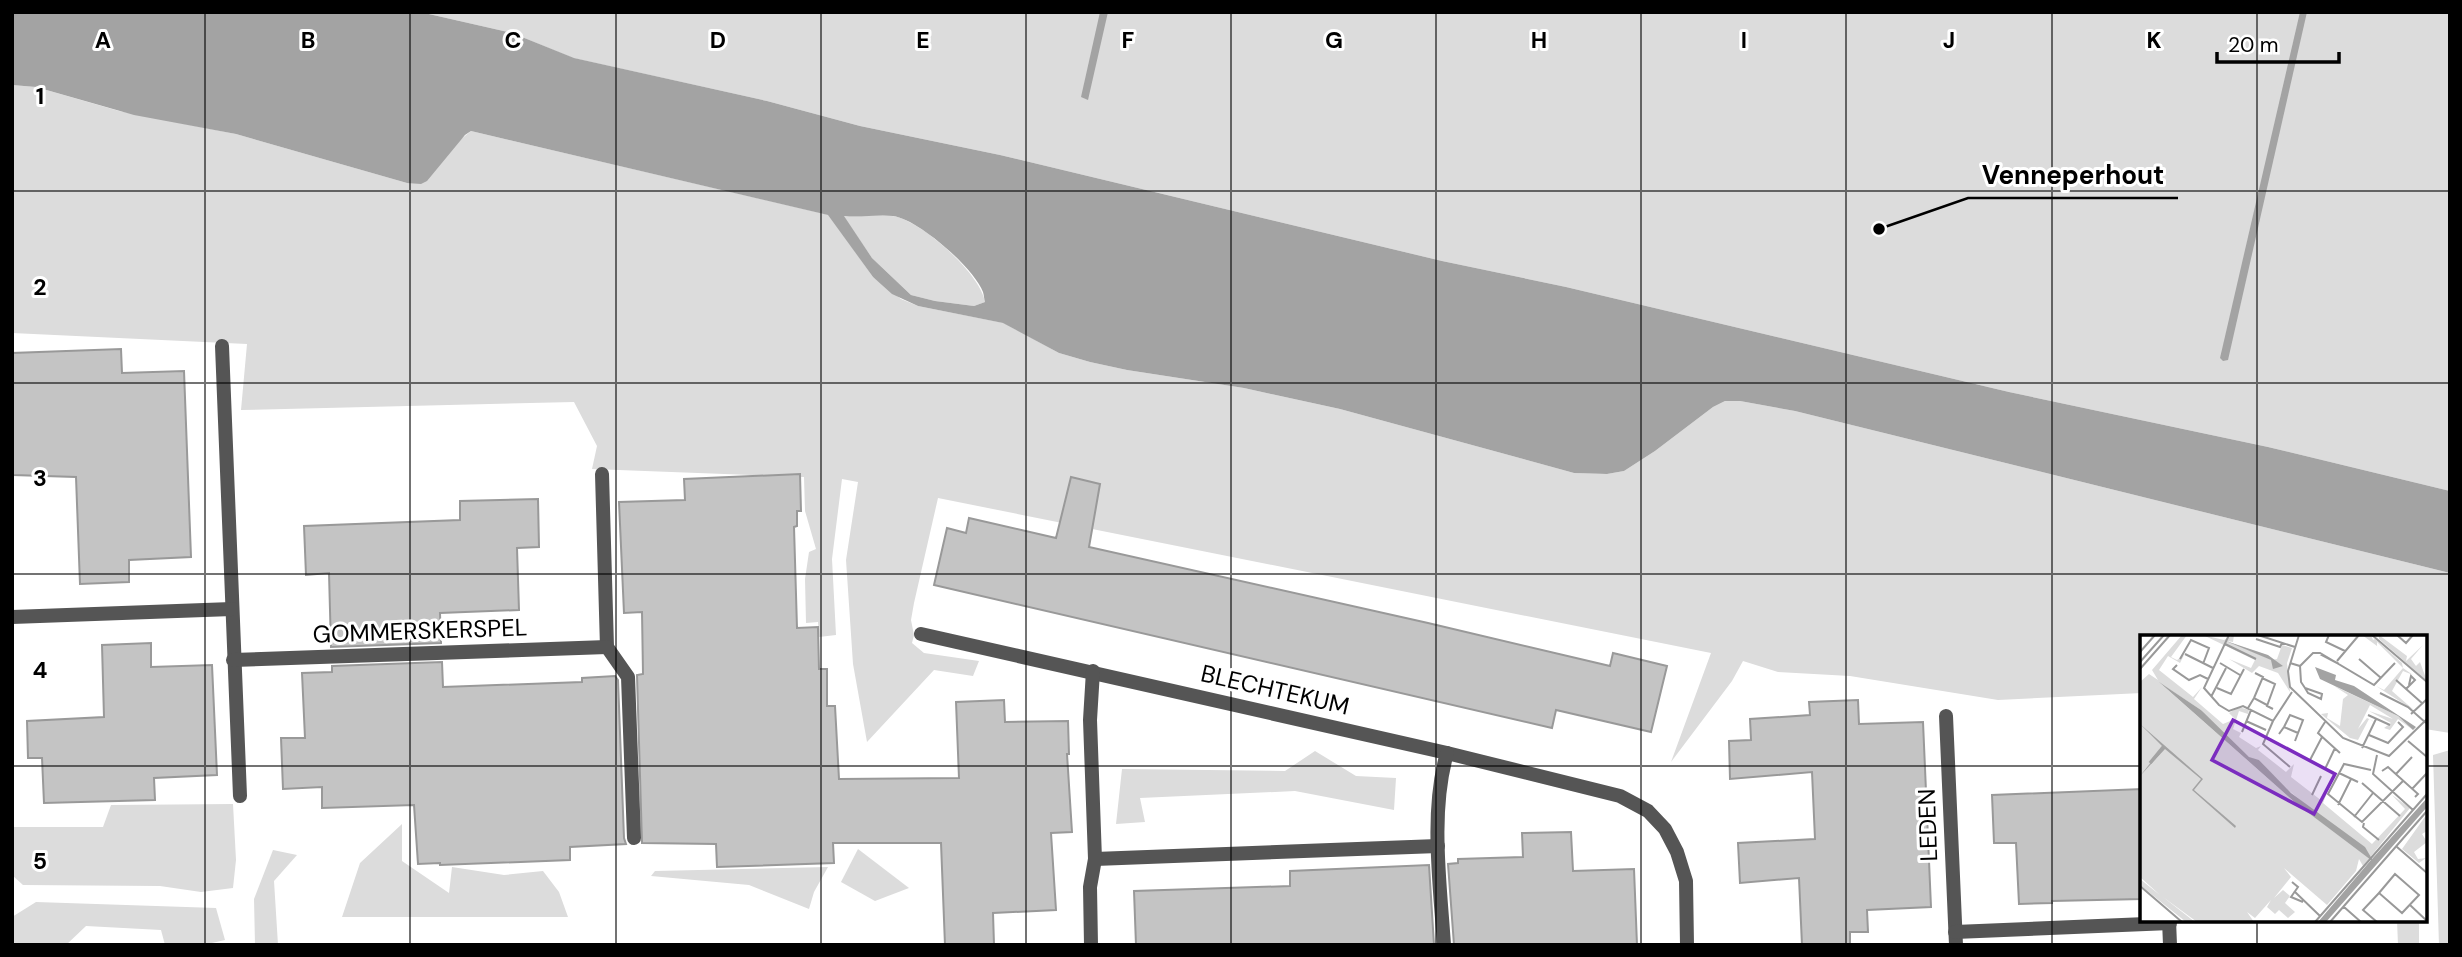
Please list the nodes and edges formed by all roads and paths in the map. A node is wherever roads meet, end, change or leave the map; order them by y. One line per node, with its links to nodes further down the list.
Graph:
1 (222, 345): 3 (street)
2 (602, 474): 6 (street)
3 (232, 609): 4 (street); 7 (street)
4 (12, 617)
5 (922, 634): 8 (street, BLECHTEKUM)
6 (607, 647): 7 (street, GOMMERSKERSPEL); 12 (street)
7 (233, 660): 11 (street)
8 (1093, 671): 10 (street, BLECHTEKUM); 14 (street)
9 (1946, 716): 17 (street, LEDEN)
10 (1447, 753): 13 (street); 20 (street, BLECHTEKUM)
11 (240, 796)
12 (634, 838)
13 (1438, 846): 14 (street); 19 (street)
14 (1095, 859): 18 (street)
15 (2156, 922): 17 (street, LEDEN)
16 (2169, 922): 21 (street, LEDEN)
17 (1956, 938)
18 (1091, 945)
19 (1444, 945)
20 (1687, 945)
21 (2170, 945)

